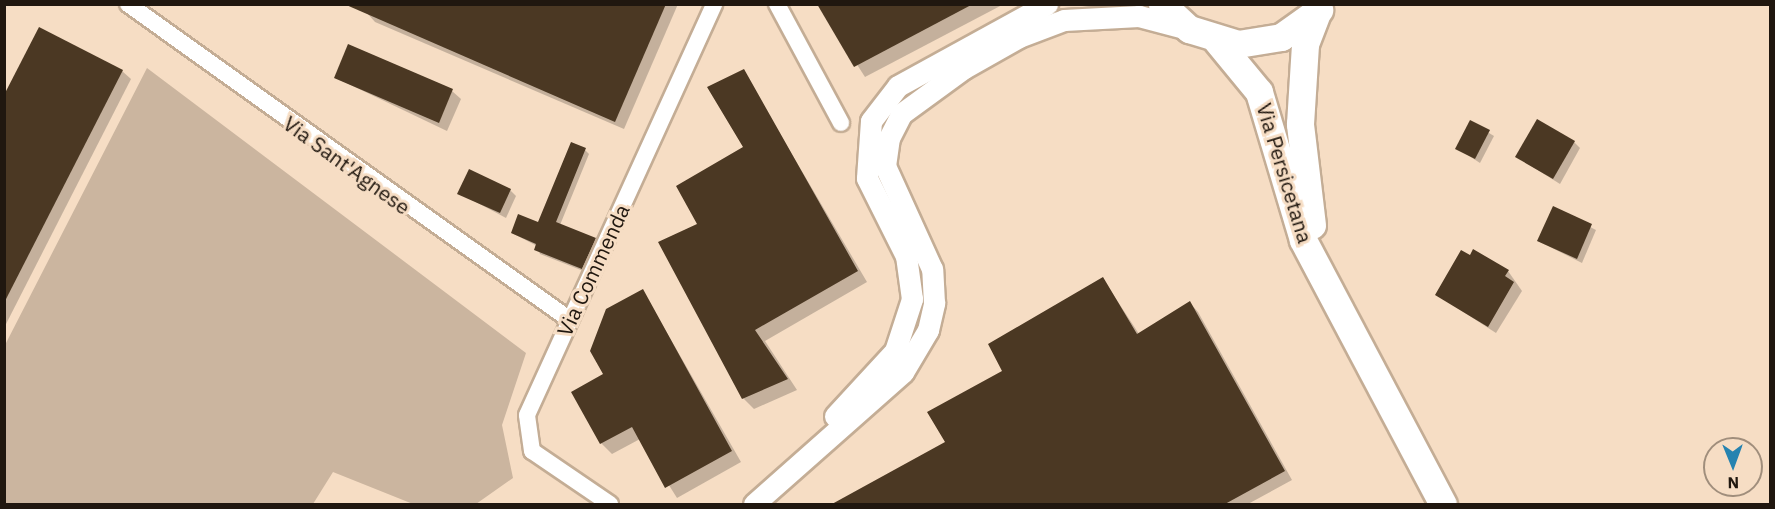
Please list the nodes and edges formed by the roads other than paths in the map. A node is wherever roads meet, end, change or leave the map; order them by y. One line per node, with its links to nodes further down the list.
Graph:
1 (128, 4): 11 (street, Via Sant'Agnese)
2 (714, 4): 11 (street, Via Commenda)
3 (777, 4): 9 (street)
4 (1047, 4): 12 (street)
5 (1162, 4): 7 (main road)
6 (1320, 9): 8 (main road); 10 (main road, Via Persicetana)
7 (1189, 29): 8 (main road); 12 (street)
8 (1217, 41): 10 (main road, Via Persicetana)
9 (841, 123)
10 (1324, 282): 15 (main road, Via Persicetana)
11 (570, 320): 13 (street, Via Commenda)
12 (776, 483): 14 (street)
13 (610, 504)
14 (754, 504)
15 (1443, 504)

